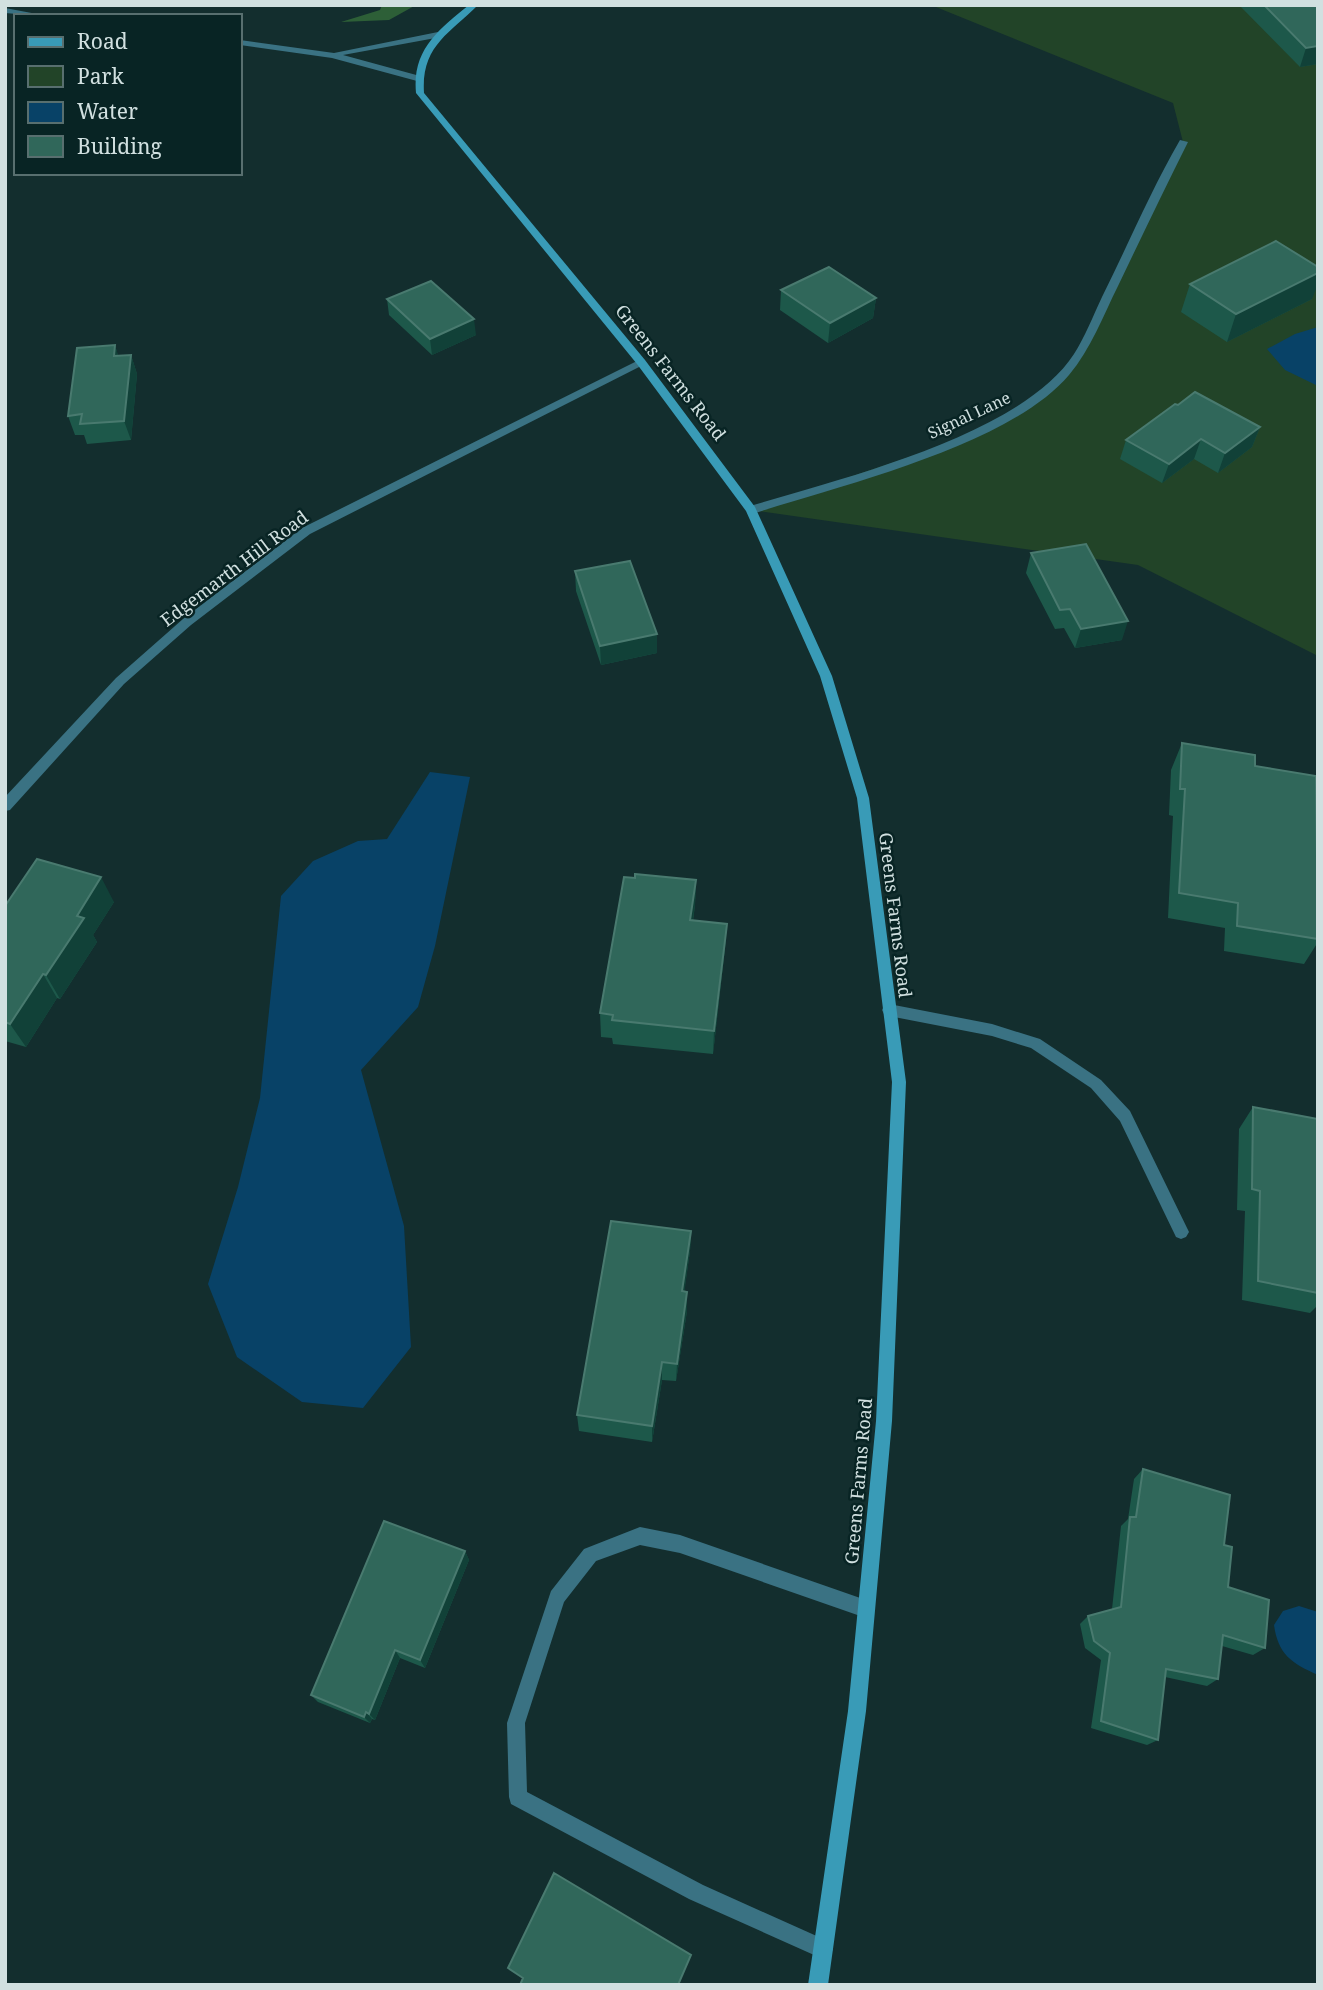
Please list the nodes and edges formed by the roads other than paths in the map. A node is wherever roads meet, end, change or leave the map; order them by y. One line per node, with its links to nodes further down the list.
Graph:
1 (474, 5): 4 (main road)
2 (5, 10): 3 (street)
3 (26, 14)
4 (438, 35): 6 (street); 7 (main road)
5 (242, 43): 6 (street)
6 (332, 55): 7 (street)
7 (417, 78): 9 (main road, Greens Farms Road)
8 (1183, 142): 10 (street, Signal Lane)
9 (642, 362): 10 (main road, Greens Farms Road); 11 (street, Edgemarth Hill Road)
10 (751, 510): 12 (main road, Greens Farms Road)
11 (5, 806)
12 (889, 1010): 13 (street); 14 (main road, Greens Farms Road)
13 (1181, 1232)
14 (866, 1609): 15 (main road, Greens Farms Road); 15 (street)
15 (823, 1949): 16 (main road, Greens Farms Road)
16 (818, 1985)

